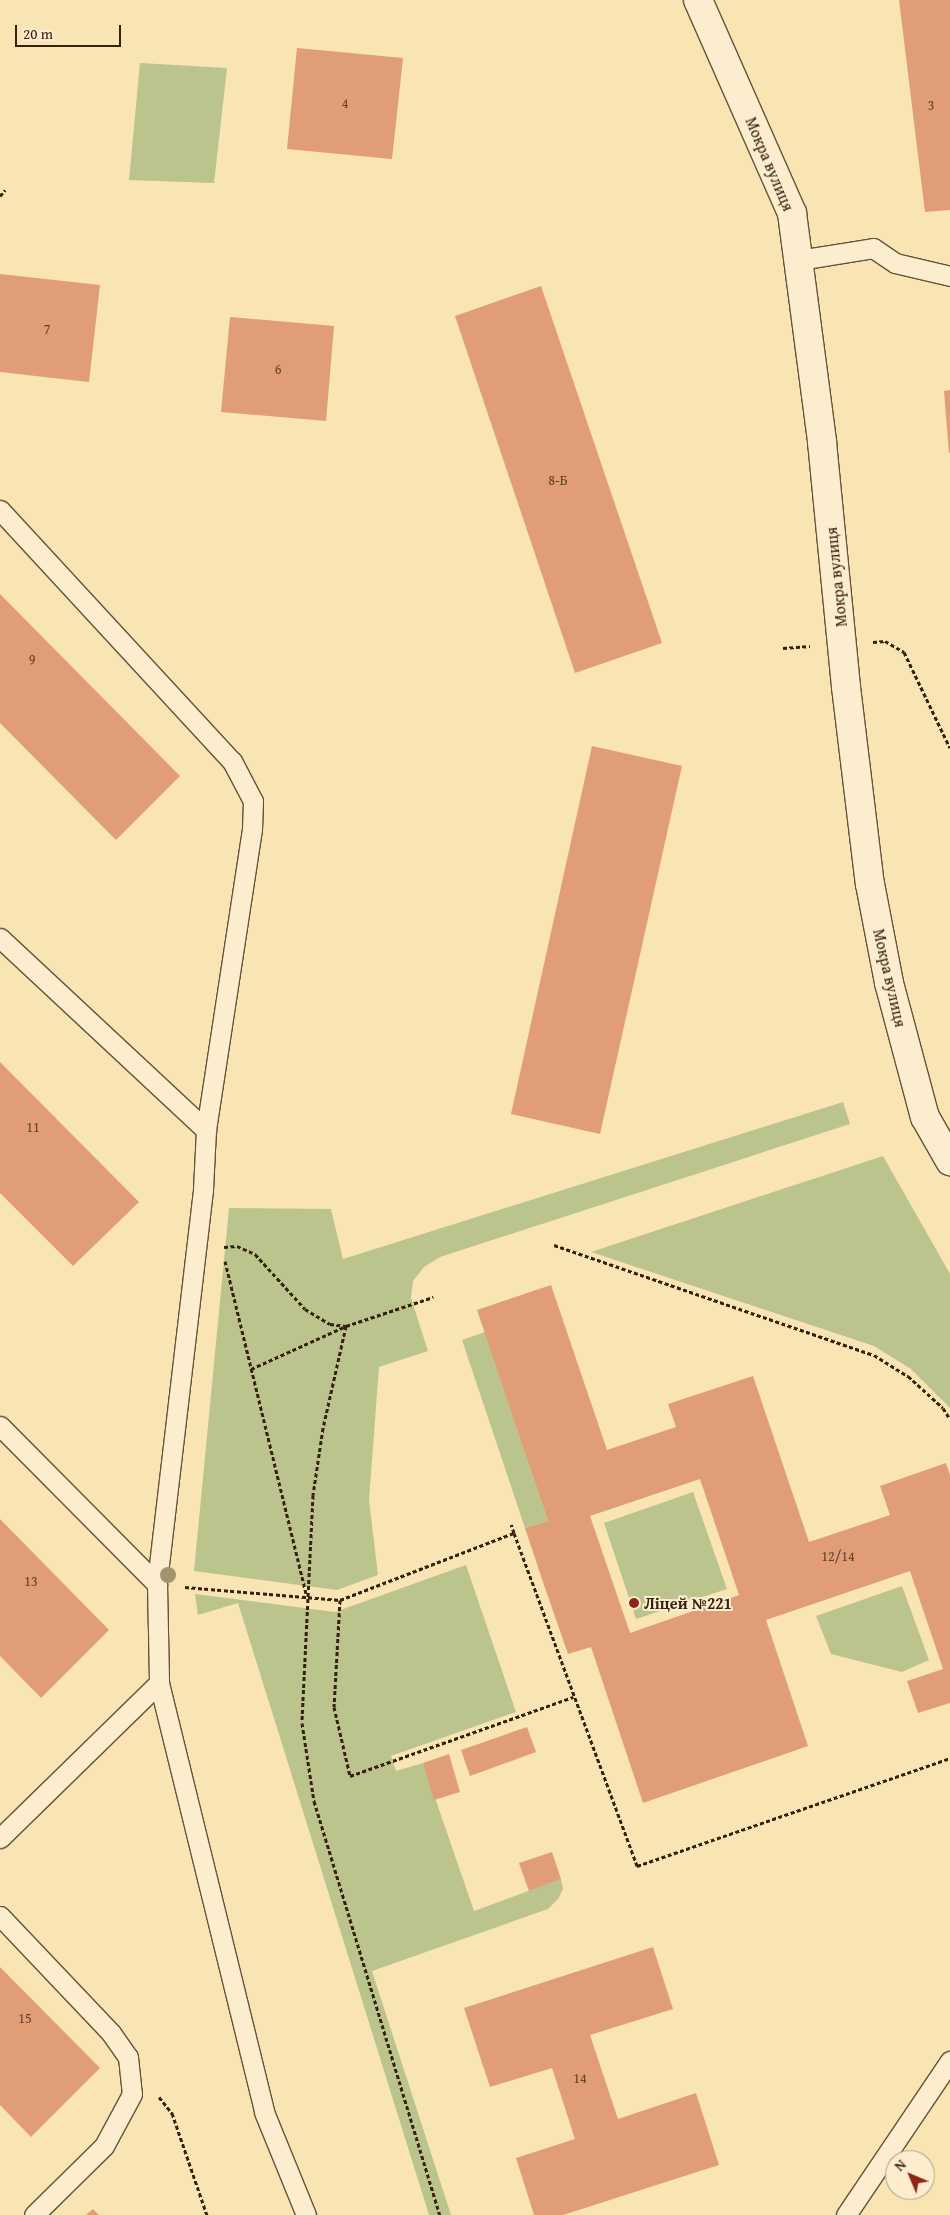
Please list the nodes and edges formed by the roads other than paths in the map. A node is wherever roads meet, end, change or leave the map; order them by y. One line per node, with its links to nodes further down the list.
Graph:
1 (698, 0): 2 (street, Мокра вулиця)
2 (798, 260): 3 (lane); 7 (street, Мокра вулиця)
3 (950, 276)
4 (0, 510): 6 (lane)
5 (0, 938): 6 (lane)
6 (206, 1130): 9 (lane)
7 (950, 1161)
8 (0, 1426): 9 (lane)
9 (157, 1584): 10 (lane)
10 (159, 1683): 11 (lane); 15 (lane)
11 (0, 1838)
12 (0, 1916): 14 (lane)
13 (950, 2060): 16 (lane)
14 (34, 2215)
15 (306, 2215)
16 (846, 2215)

